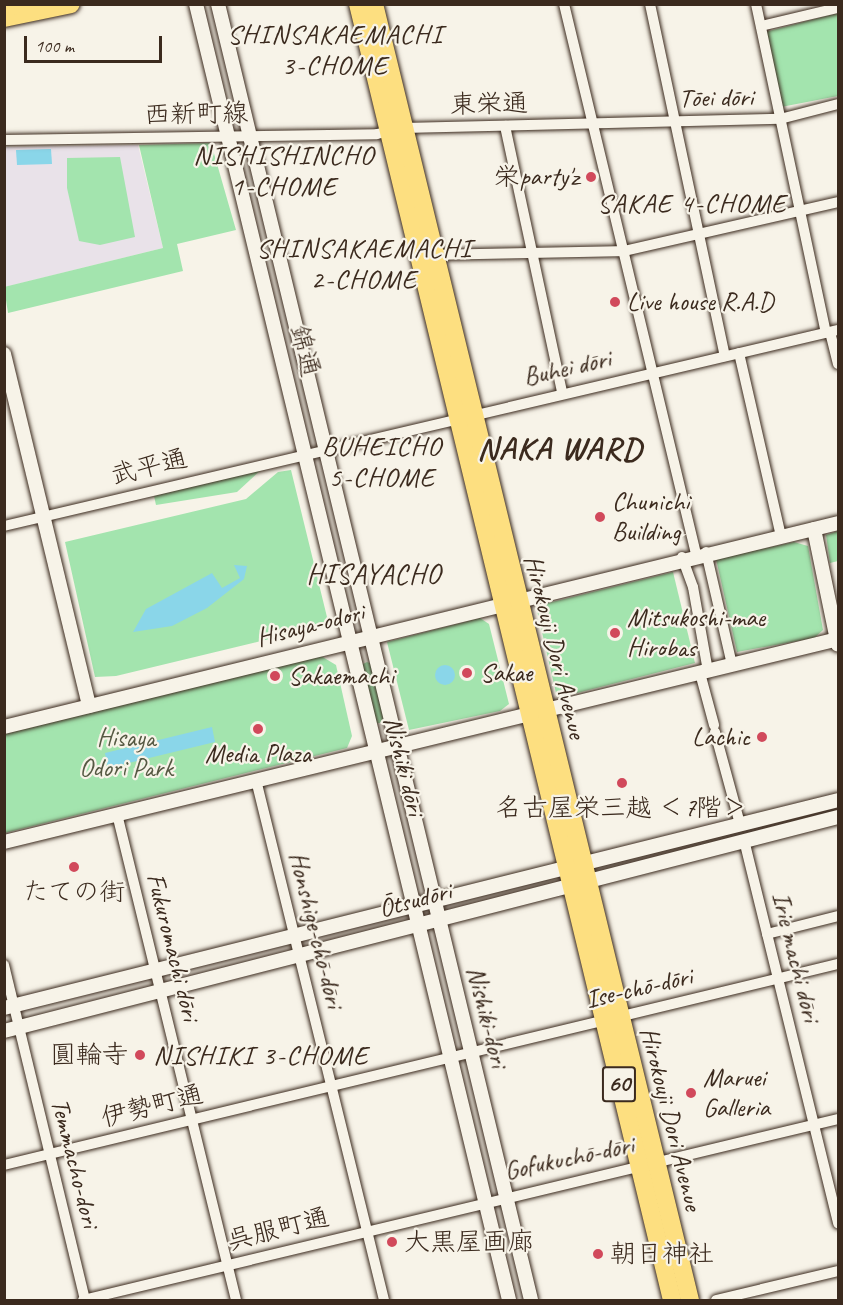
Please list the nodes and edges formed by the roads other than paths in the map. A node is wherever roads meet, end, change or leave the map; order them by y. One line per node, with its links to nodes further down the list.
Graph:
1 (16, 4): 10 (highway)
2 (71, 4): 12 (main road)
3 (196, 4): 20 (street, 錦通)
4 (219, 4): 21 (street, 錦通)
5 (358, 4): 19 (main road, Hirokouji Dori Avenue / 60)
6 (374, 4): 19 (main road, Hirokouji Dori Avenue / 60)
7 (564, 4): 17 (street)
8 (650, 4): 16 (street)
9 (756, 4): 13 (street)
10 (4, 7)
11 (838, 8): 13 (street)
12 (4, 18)
13 (761, 26): 15 (street)
14 (838, 104): 15 (street, Tōei dōri)
15 (780, 119): 16 (street, Tōei dōri); 24 (street)
16 (675, 122): 17 (street, Tōei dōri); 25 (street)
17 (592, 124): 18 (street, 東栄通); 26 (street)
18 (505, 126): 19 (street, 東栄通); 27 (street)
19 (396, 130): 21 (street, 西新町線); 28 (main road, Hirokouji Dori Avenue / 60); 36 (main road, Hirokouji Dori Avenue / 60)
20 (228, 135): 21 (street, 西新町線); 22 (street, 西新町線); 38 (street, 錦通)
21 (249, 135): 37 (street, 錦通)
22 (4, 140)
23 (838, 202): 24 (street)
24 (799, 211): 25 (street); 29 (street)
25 (699, 236): 26 (street); 32 (street)
26 (624, 251): 27 (street); 34 (street)
27 (533, 252): 28 (street); 35 (street)
28 (434, 255): 36 (main road, Hirokouji Dori Avenue / 60)
29 (832, 332): 30 (street, Buhei dōri); 33 (street)
30 (739, 353): 32 (street, Buhei dōri); 43 (street)
31 (4, 354): 39 (street)
32 (725, 356): 34 (street, Buhei dōri)
33 (838, 364)
34 (652, 372): 35 (street, Buhei dōri); 44 (street)
35 (562, 393): 36 (street, Buhei dōri)
36 (464, 416): 37 (street, Buhei dōri); 46 (main road, Hirokouji Dori Avenue / 60)
37 (327, 448): 38 (street, Buhei dōri); 47 (street, 錦通)
38 (306, 454): 39 (street, 武平通); 48 (street, 錦通)
39 (44, 516): 41 (street, 武平通); 52 (street)
40 (838, 523): 42 (street, Hisaya-odori)
41 (4, 526)
42 (814, 529): 43 (street, Hisaya-odori); 49 (street)
43 (781, 537): 44 (street, Hisaya-odori)
44 (701, 553): 45 (street, Hisaya-odori); 50 (street)
45 (682, 558): 46 (street, Hisaya-odori); 51 (street)
46 (508, 602): 47 (street, Hisaya-odori); 53 (main road, Hirokouji Dori Avenue / 60)
47 (370, 635): 48 (street, Hisaya-odori); 55 (street, Nishiki dōri)
48 (348, 640): 52 (street, Hisaya-odori); 56 (street, Nishiki dōri)
49 (838, 641): 50 (street)
50 (732, 665): 51 (street)
51 (704, 672): 53 (street); 61 (street)
52 (89, 706): 54 (street, Hisaya-odori)
53 (536, 709): 55 (street); 64 (main road, Hirokouji Dori Avenue / 60); 65 (main road, Hirokouji Dori Avenue / 60)
54 (4, 727)
55 (397, 745): 56 (street); 66 (street, Nishiki-dori)
56 (376, 750): 57 (street); 67 (street, Nishiki dōri)
57 (256, 780): 59 (street); 71 (street, Honshige-chō-dōri)
58 (838, 800): 61 (street)
59 (117, 814): 63 (street); 76 (street, Fukuromachi dōri)
60 (838, 817): 62 (street, Ōtsudōri)
61 (740, 824): 64 (street)
62 (744, 840): 65 (street, Ōtsudōri); 72 (street, Irie machi dōri)
63 (4, 842)
64 (583, 861): 65 (main road, Hirokouji Dori Avenue / 60)
65 (574, 877): 66 (street, Ōtsudōri); 69 (street, Ōtsudōri); 80 (main road, Hirokouji Dori Avenue / 60)
66 (433, 899): 67 (street, Ōtsudōri); 69 (street, Nishiki-dori)
67 (414, 903): 70 (street, Nishiki-dori); 71 (street, Ōtsudōri)
68 (838, 916): 72 (street)
69 (438, 919): 70 (street, Ōtsudōri); 83 (street, Nishiki-dori)
70 (418, 924): 73 (street, Ōtsudōri); 84 (street, Nishiki-dori)
71 (294, 933): 73 (street, Honshige-chō-dōri); 76 (street, Ōtsudōri)
72 (767, 934): 77 (street, Irie machi dōri)
73 (300, 955): 78 (street, Ōtsudōri); 85 (street, Honshige-chō-dōri)
74 (838, 963): 77 (street, Ise-chō-dōri)
75 (4, 965): 79 (street, Temmacho-dori)
76 (155, 969): 78 (street, Fukuromachi dōri); 79 (street, Ōtsudōri)
77 (778, 979): 80 (street, Ise-chō-dōri); 88 (street, Irie machi dōri)
78 (160, 990): 81 (street, Ōtsudōri); 87 (street, Fukuromachi dōri)
79 (9, 1007): 81 (street, Temmacho-dori)
80 (611, 1018): 83 (street, Ise-chō-dōri); 90 (main road, Hirokouji Dori Avenue / 60)
81 (19, 1027): 82 (street, Ōtsudōri); 89 (street, Temmacho-dori)
82 (4, 1031)
83 (471, 1053): 84 (street, Ise-chō-dōri); 92 (street, Nishiki-dori)
84 (450, 1058): 85 (street, 伊勢町通); 93 (street, Nishiki-dori)
85 (332, 1086): 87 (street, 伊勢町通); 95 (street, Honshige-chō-dōri)
86 (838, 1119): 88 (street, Gofukuchō-dōri)
87 (192, 1120): 89 (street, 伊勢町通); 96 (street, Fukuromachi dōri)
88 (815, 1125): 90 (street, Gofukuchō-dōri); 94 (street, Irie machi dōri)
89 (50, 1155): 91 (street, 伊勢町通); 98 (street, Temmacho-dori)
90 (648, 1164): 92 (street, Gofukuchō-dōri); 103 (main road, Hirokouji Dori Avenue / 60); 104 (main road, Hirokouji Dori Avenue / 60)
91 (4, 1165)
92 (506, 1195): 93 (street, Gofukuchō-dōri); 102 (street, Nishiki-dori)
93 (484, 1200): 95 (street, 呉服町通); 101 (street, Nishiki-dori)
94 (838, 1224)
95 (366, 1230): 96 (street, 呉服町通); 100 (street, Honshige-chō-dōri)
96 (227, 1265): 98 (street, 呉服町通); 99 (street, Fukuromachi dōri)
97 (838, 1271): 105 (street)
98 (84, 1300)
99 (236, 1300)
100 (384, 1300)
101 (509, 1300)
102 (531, 1300)
103 (672, 1300)
104 (690, 1300)
105 (716, 1300)

